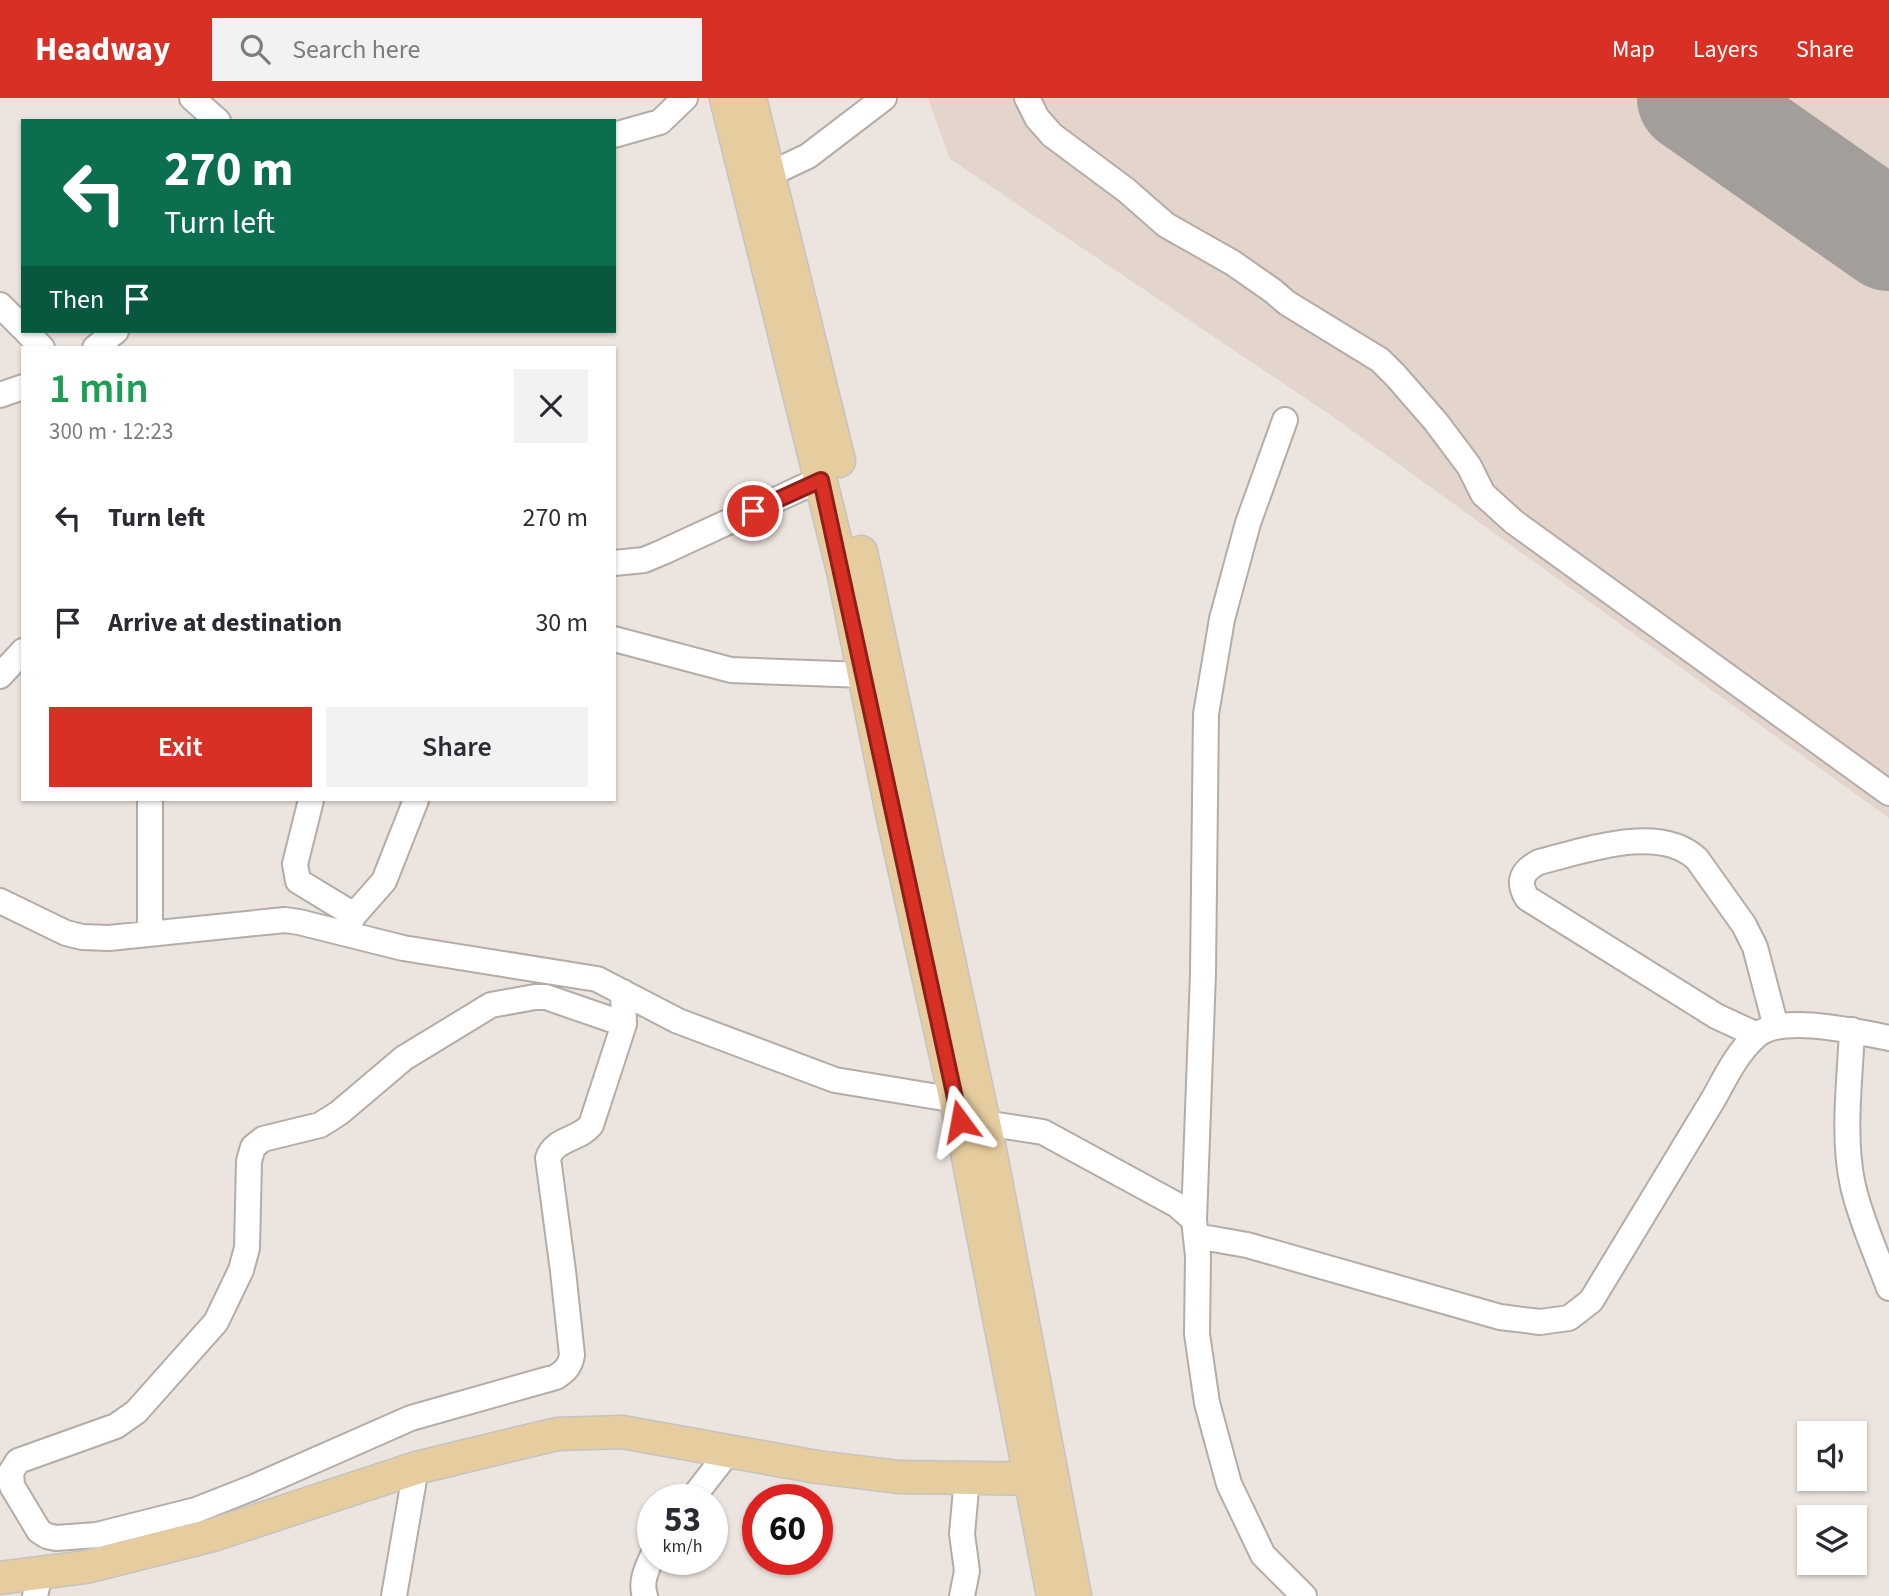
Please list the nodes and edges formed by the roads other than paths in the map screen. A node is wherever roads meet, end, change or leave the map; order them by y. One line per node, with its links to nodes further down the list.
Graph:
1 (192, 98): 6 (street)
2 (685, 98): 8 (street)
3 (726, 98): 7 (main road)
4 (884, 98): 9 (street)
5 (1027, 98): 25 (street)
6 (216, 119)
7 (748, 122): 9 (main road); 19 (main road)
8 (616, 134)
9 (770, 174): 40 (main road)
10 (0, 305): 11 (street)
11 (21, 326)
12 (28, 333): 14 (street)
13 (113, 333): 15 (street)
14 (40, 346)
15 (97, 346)
16 (21, 388): 17 (street)
17 (0, 395)
18 (1285, 420): 41 (street)
19 (821, 480): 20 (street); 23 (main road)
20 (616, 563)
21 (616, 640): 23 (street)
22 (21, 653): 24 (street)
23 (864, 675): 39 (main road)
24 (0, 676)
25 (1889, 793)
26 (150, 801): 31 (street)
27 (311, 801): 30 (street)
28 (416, 801): 30 (street)
29 (0, 901): 31 (street)
30 (349, 924): 31 (street); 32 (street)
31 (150, 933)
32 (622, 992): 34 (street); 39 (street)
33 (1716, 1016): 35 (street); 35 (street); 38 (street)
34 (624, 1024): 34 (street)
35 (1767, 1031): 36 (street); 38 (street)
36 (1852, 1031): 37 (street); 42 (street)
37 (1889, 1038)
38 (1732, 1064): 41 (street)
39 (956, 1100): 46 (main road)
40 (984, 1122): 41 (street); 46 (main road)
41 (1195, 1228): 56 (street)
42 (1889, 1288)
43 (729, 1451): 44 (main road); 45 (main road); 47 (street)
44 (416, 1468): 50 (main road); 51 (street)
45 (967, 1478): 46 (main road); 53 (street)
46 (1041, 1480): 54 (main road); 55 (main road)
47 (703, 1484)
48 (644, 1575): 52 (street)
49 (0, 1578): 50 (main road)
50 (37, 1585)
51 (394, 1596)
52 (645, 1596)
53 (962, 1596)
54 (1053, 1596)
55 (1075, 1596)
56 (1304, 1596)

